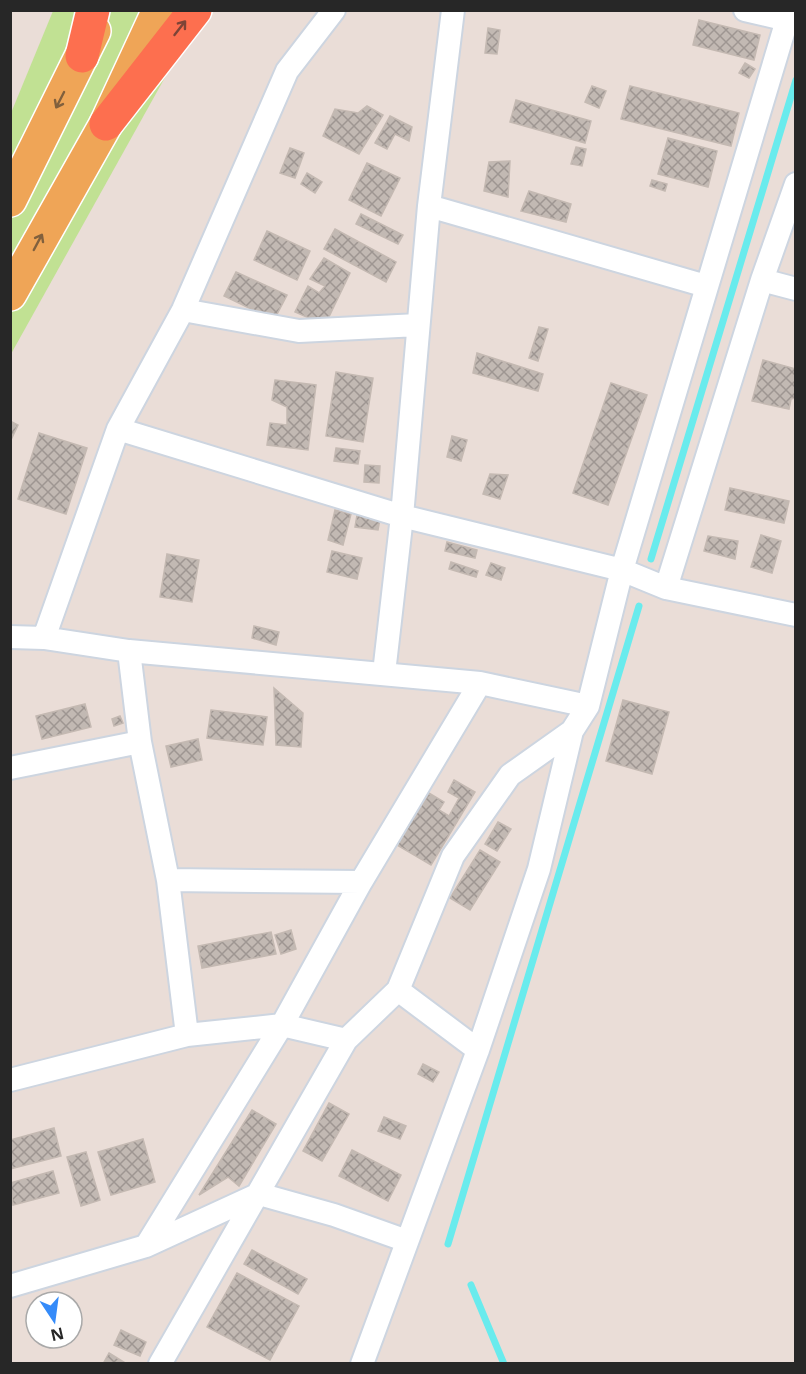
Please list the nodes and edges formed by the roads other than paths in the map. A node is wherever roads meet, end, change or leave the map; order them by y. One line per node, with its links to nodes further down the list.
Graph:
1 (93, 10): 9 (highway)
2 (105, 10): 9 (main road)
3 (159, 10): 10 (main road)
4 (195, 10): 10 (highway, one-way to 4)
5 (334, 10): 18 (street)
6 (453, 10): 13 (street)
7 (746, 10): 8 (street)
8 (791, 17): 15 (street)
9 (82, 56): 12 (main road, one-way to 12)
10 (106, 124): 17 (main road, one-way to 10)
11 (795, 184): 14 (street)
12 (10, 200)
13 (429, 206): 15 (street); 19 (street)
14 (762, 280): 16 (street); 23 (street)
15 (706, 286): 22 (street)
16 (795, 289)
17 (10, 294)
18 (183, 310): 19 (street); 20 (street)
19 (418, 325): 21 (street)
20 (118, 429): 21 (street); 26 (street)
21 (402, 516): 22 (street); 28 (street)
22 (622, 570): 23 (street); 30 (street)
23 (666, 588): 24 (street)
24 (795, 615)
25 (10, 637): 26 (street)
26 (44, 638): 27 (street)
27 (129, 651): 28 (street); 32 (street)
28 (384, 673): 29 (street)
29 (480, 683): 30 (street); 35 (street)
30 (588, 706): 31 (street)
31 (572, 731): 36 (street); 40 (street)
32 (140, 742): 33 (street); 34 (street)
33 (10, 768)
34 (168, 880): 35 (street); 38 (street)
35 (361, 882): 37 (street)
36 (398, 990): 39 (street); 40 (street)
37 (282, 1025): 38 (street); 39 (street); 44 (street)
38 (187, 1035): 41 (street)
39 (346, 1040): 42 (street)
40 (478, 1050): 43 (street)
41 (10, 1080)
42 (259, 1194): 43 (street); 44 (street); 46 (street)
43 (407, 1240): 47 (street)
44 (146, 1246): 45 (street)
45 (10, 1286)
46 (160, 1364)
47 (362, 1364)

